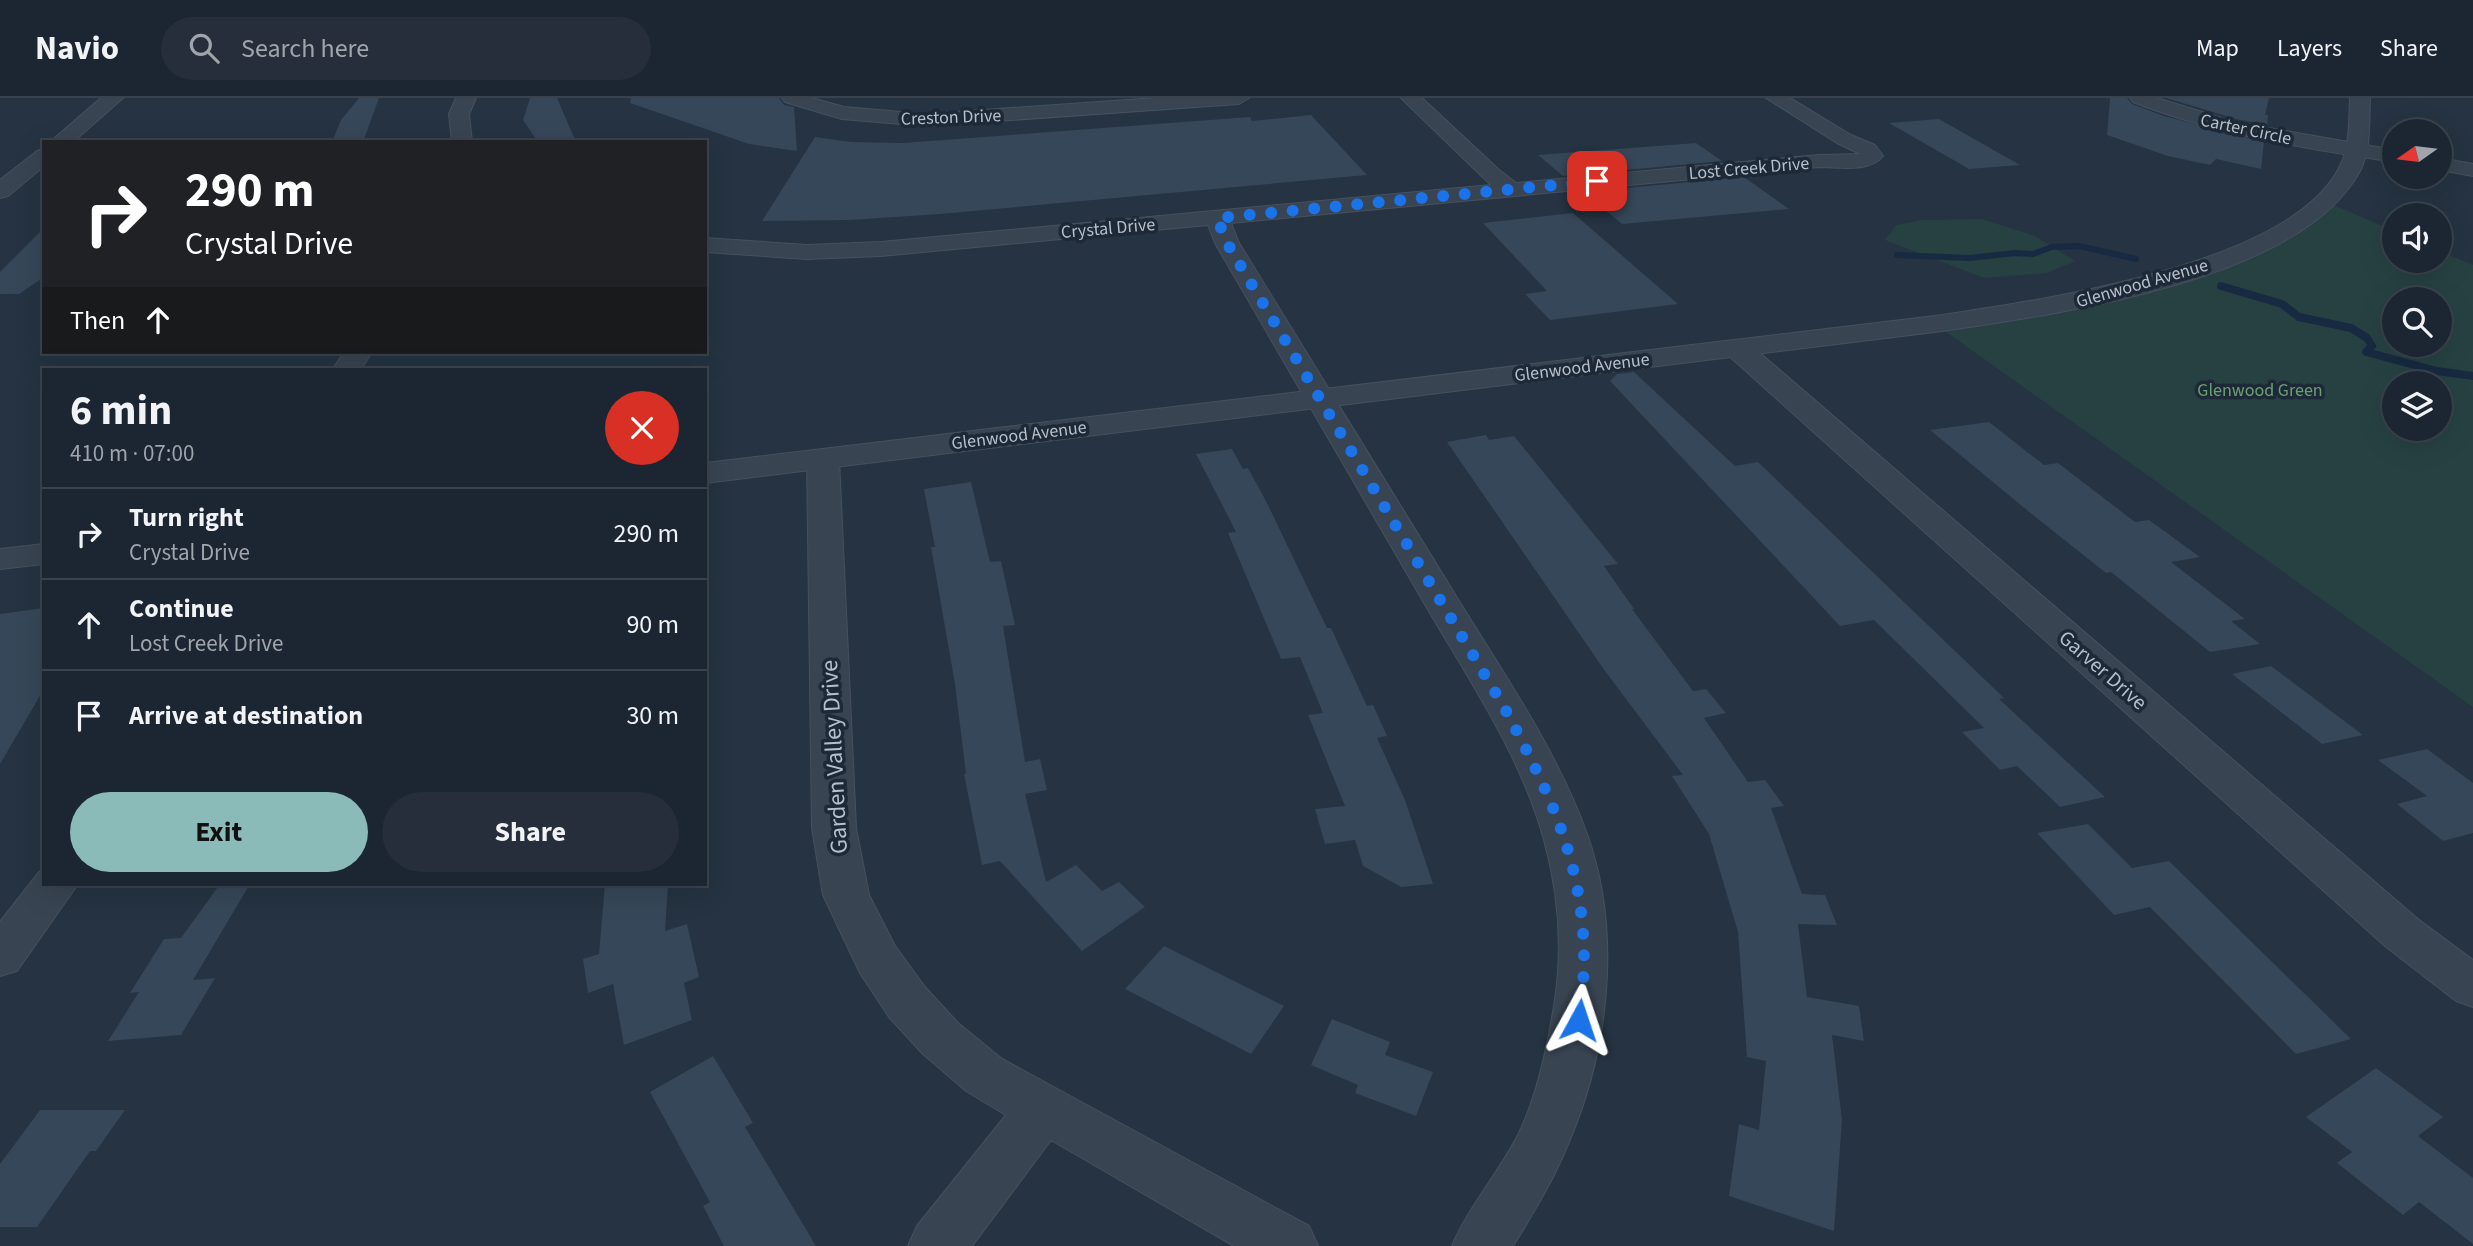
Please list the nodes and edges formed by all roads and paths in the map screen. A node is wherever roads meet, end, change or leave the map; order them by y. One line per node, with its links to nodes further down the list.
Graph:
1 (113, 98): 9 (street)
2 (466, 98): 10 (street)
3 (792, 98): 4 (street, Creston Drive)
4 (1238, 98)
5 (1411, 98): 16 (street)
6 (1776, 98): 16 (street, Lost Creek Drive)
7 (2140, 98): 11 (street, Carter Circle)
8 (2360, 98): 11 (street, Glenwood Avenue)
9 (62, 140)
10 (462, 140)
11 (2355, 150): 12 (street, Carter Circle); 20 (street, Glenwood Avenue)
12 (2382, 154)
13 (42, 157): 17 (street)
14 (2452, 166): 15 (street)
15 (2473, 170)
16 (1510, 189): 18 (street, Crystal Drive)
17 (0, 191)
18 (1217, 218): 19 (street, Crystal Drive); 21 (street)
19 (707, 245)
20 (1737, 348): 21 (street, Glenwood Avenue); 28 (street, Garver Drive)
21 (1319, 398): 22 (street, Glenwood Avenue); 32 (street)
22 (823, 459): 23 (street, Glenwood Avenue); 29 (street, Garden Valley Drive)
23 (707, 473)
24 (42, 554): 25 (street)
25 (0, 559)
26 (53, 886): 27 (street)
27 (0, 957)
28 (2473, 987)
29 (1042, 1110): 30 (street); 31 (street, Garden Valley Drive)
30 (937, 1246)
31 (1289, 1246)
32 (1481, 1246)

